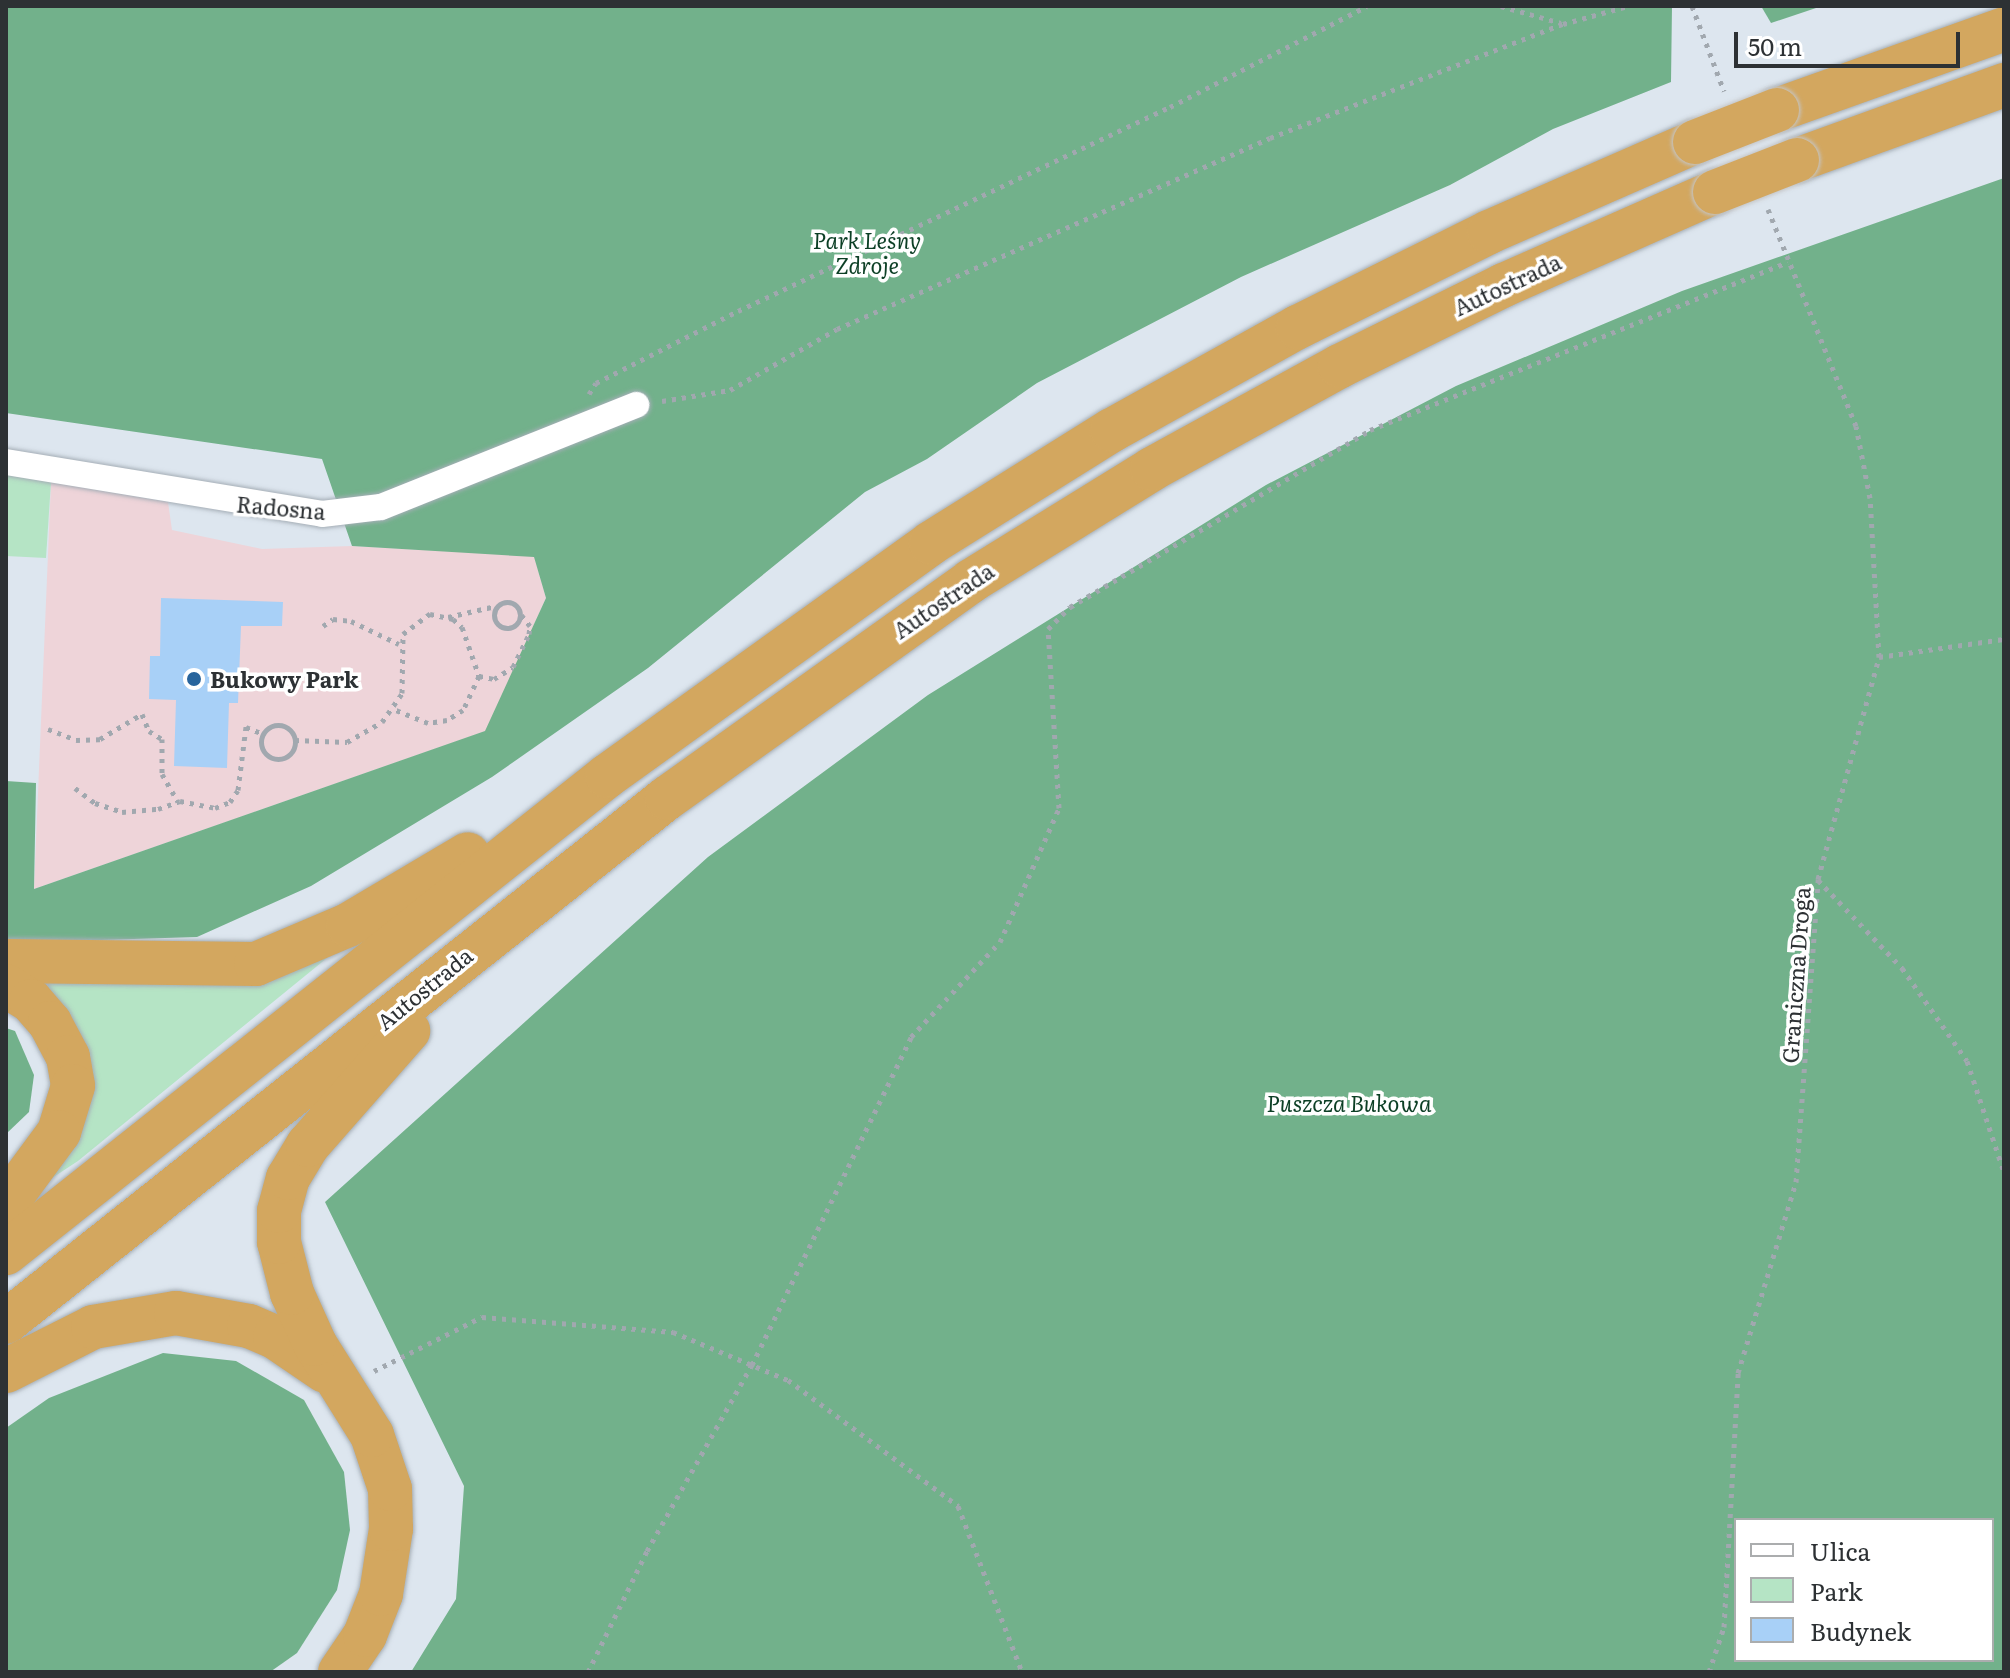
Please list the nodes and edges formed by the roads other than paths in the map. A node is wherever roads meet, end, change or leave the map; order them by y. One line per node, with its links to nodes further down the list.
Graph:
1 (2004, 29): 5 (highway, bridge)
2 (2004, 85): 6 (highway, Autostrada, bridge)
3 (636, 405): 4 (street, Radosna)
4 (6, 462)
5 (670, 728): 7 (highway); 10 (highway)
6 (519, 912): 11 (highway, Autostrada); 13 (highway)
7 (6, 961)
8 (6, 986): 9 (highway)
9 (6, 1204)
10 (6, 1253)
11 (6, 1322)
12 (6, 1371): 13 (highway)
13 (343, 1387): 14 (highway)
14 (340, 1672)

